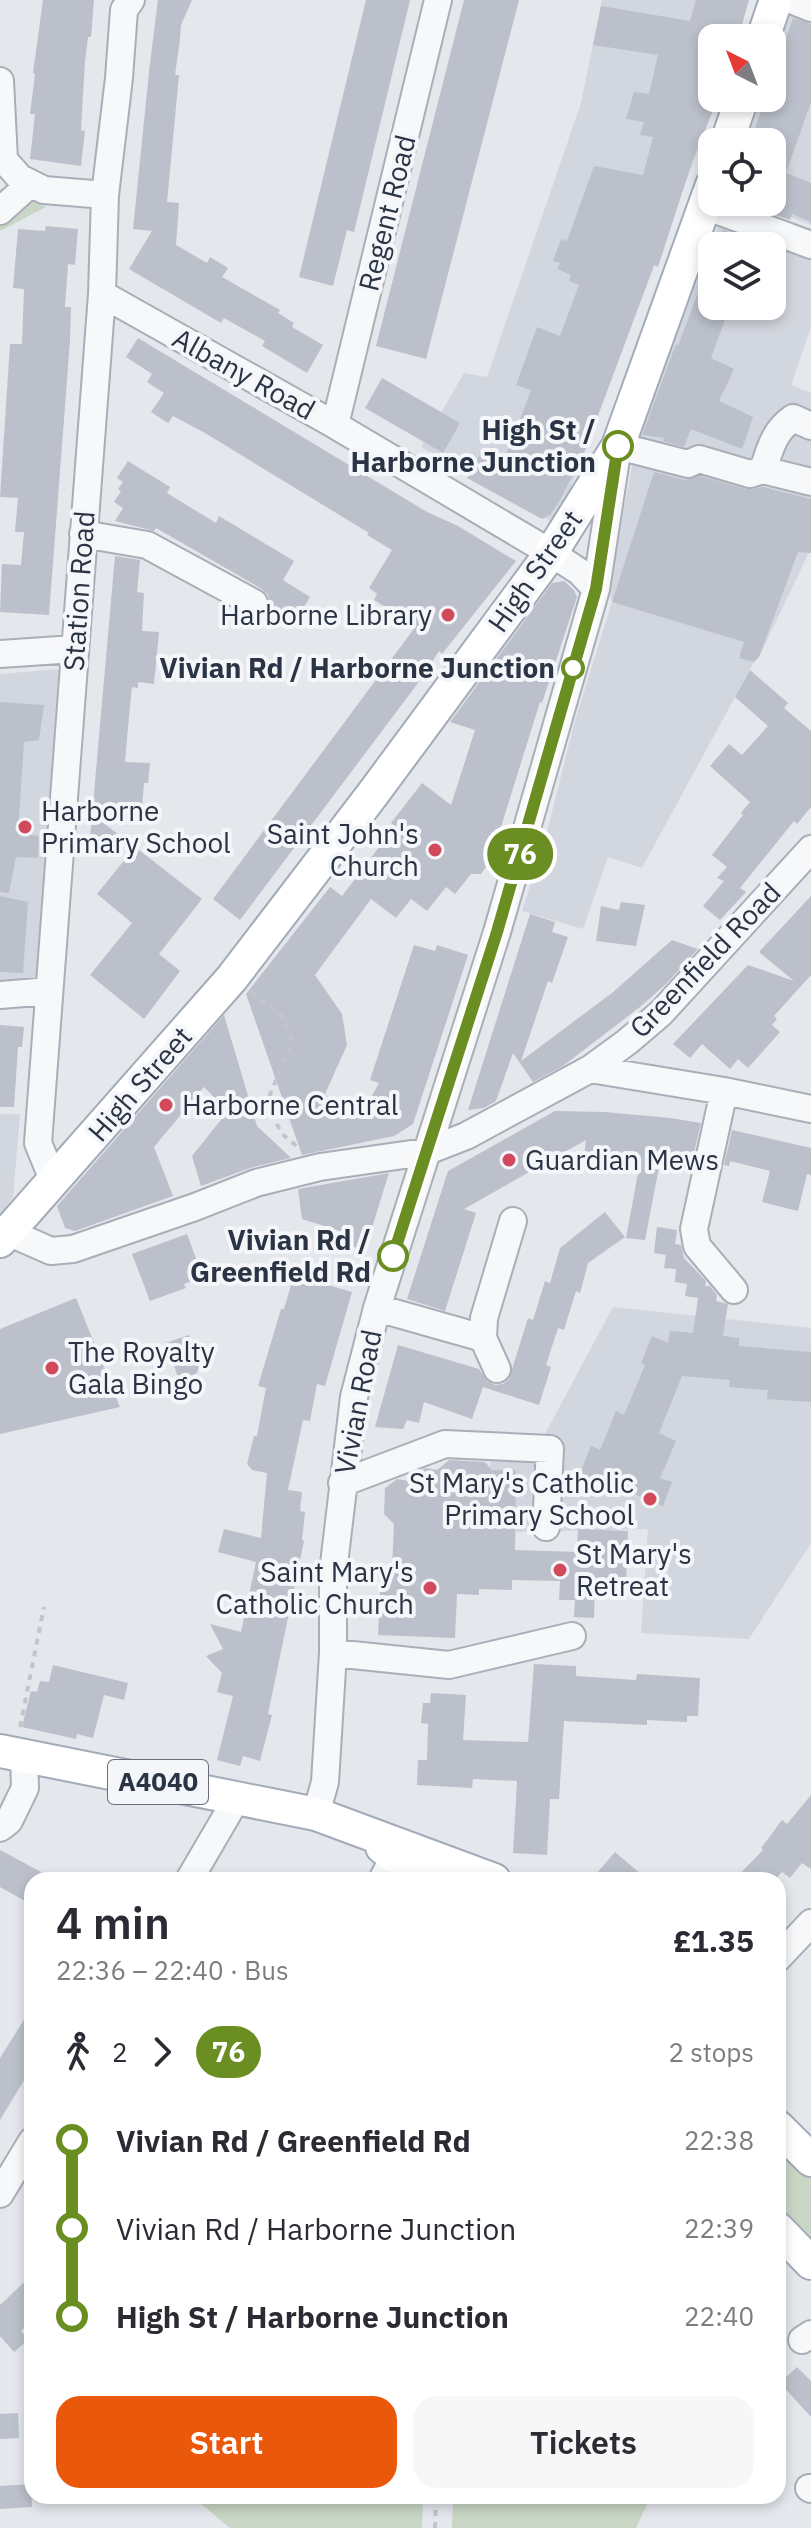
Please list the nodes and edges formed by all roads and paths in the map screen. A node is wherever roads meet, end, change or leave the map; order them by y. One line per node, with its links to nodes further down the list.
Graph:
1 (131, 0): 9 (street, Station Road)
2 (438, 0): 15 (street, Regent Road)
3 (776, 0): 6 (main road)
4 (791, 0): 5 (street)
5 (811, 8)
6 (768, 24)
7 (0, 81): 8 (street)
8 (30, 184): 9 (street); 10 (street)
9 (105, 195): 14 (street, Station Road)
10 (0, 211)
11 (701, 216): 17 (main road, High Street)
12 (750, 216): 13 (street)
13 (811, 245)
14 (102, 294): 15 (street, Albany Road); 20 (street, Station Road)
15 (335, 425): 21 (street, Albany Road)
16 (811, 426): 18 (street)
17 (618, 446): 18 (street); 21 (main road, High Street); 22 (street, Vivian Road)
18 (763, 470): 19 (street)
19 (811, 482)
20 (83, 534): 23 (street); 24 (street, Station Road)
21 (551, 553): 22 (street, Albany Road); 27 (main road, High Street)
22 (596, 589): 33 (street, Vivian Road)
23 (254, 603)
24 (74, 649): 25 (street); 28 (street, Station Road)
25 (0, 654)
26 (811, 849): 30 (street, Greenfield Road)
27 (232, 978): 34 (path); 35 (main road, High Street)
28 (49, 991): 29 (street); 35 (street, Station Road)
29 (0, 995)
30 (590, 1069): 31 (street); 33 (street, Greenfield Road)
31 (724, 1091): 32 (street); 38 (street)
32 (811, 1109)
33 (425, 1152): 34 (street, Greenfield Road); 39 (street, Vivian Road)
34 (320, 1167): 37 (street, Greenfield Road)
35 (54, 1182): 37 (main road, High Street)
36 (513, 1221): 40 (street)
37 (5, 1237)
38 (734, 1290)
39 (377, 1308): 40 (street); 42 (street, Vivian Road)
40 (483, 1338): 41 (street)
41 (497, 1369)
42 (342, 1483): 43 (street); 46 (street, Vivian Road)
43 (546, 1527)
44 (44, 1607): 47 (path)
45 (572, 1636): 46 (street)
46 (333, 1653): 49 (street, Vivian Road)
47 (13, 1753): 48 (main road, A4040); 50 (street)
48 (237, 1798): 49 (main road, A4040); 53 (street)
49 (316, 1814): 51 (main road, A4040)
50 (0, 1828)
51 (363, 1833): 52 (main road, A4040); 54 (main road, A4040)
52 (388, 1868)
53 (194, 1872)
54 (476, 1872)
55 (811, 1923): 56 (street)
56 (786, 1950)
57 (786, 2135): 59 (main road)
58 (24, 2154): 60 (street)
59 (811, 2160)
60 (0, 2194)
61 (786, 2237): 62 (main road)
62 (811, 2263)
63 (436, 2504): 64 (path)
64 (435, 2528)

